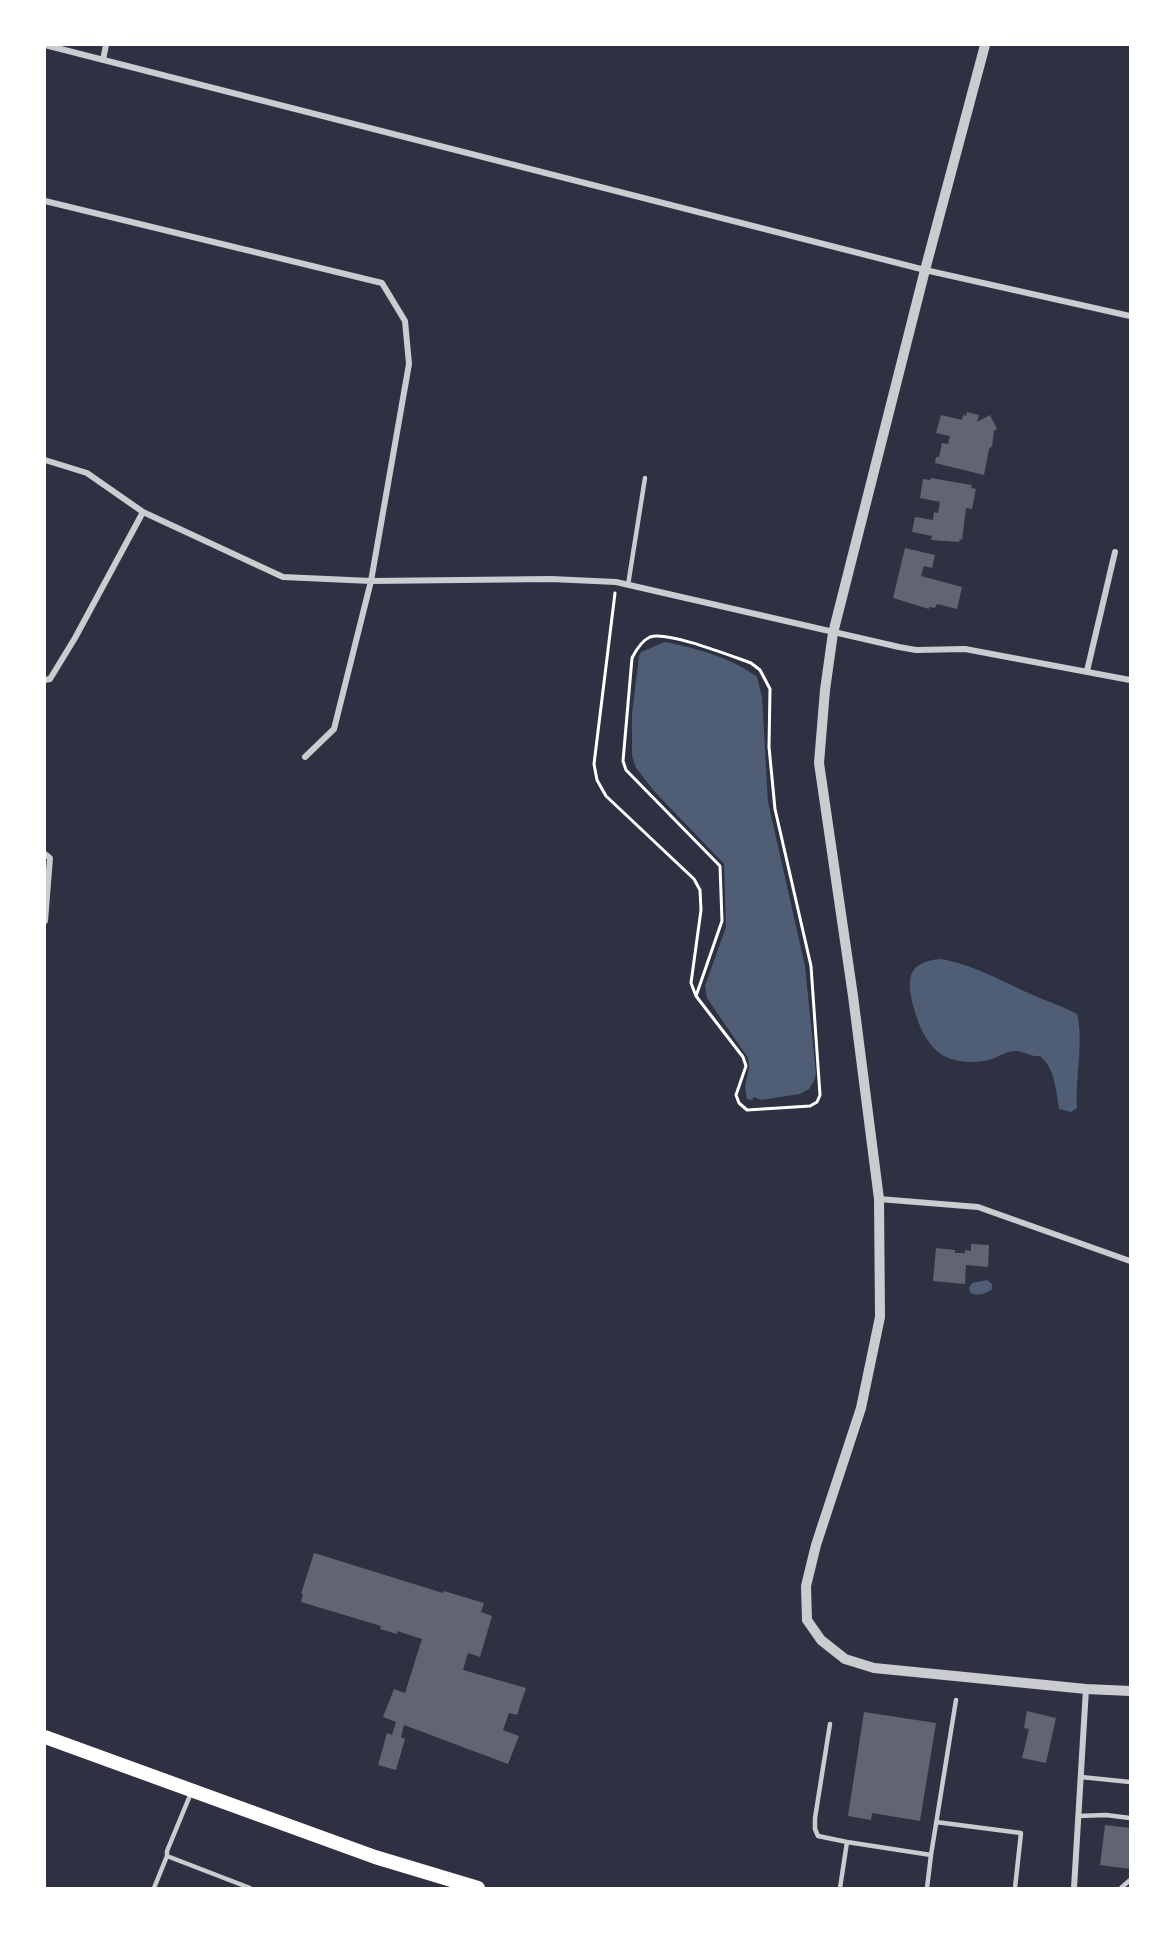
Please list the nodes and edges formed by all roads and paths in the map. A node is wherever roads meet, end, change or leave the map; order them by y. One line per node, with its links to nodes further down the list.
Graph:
1 (45, 45): 4 (street)
2 (106, 45): 4 (street)
3 (985, 45): 6 (street)
4 (103, 60): 6 (street)
5 (45, 201): 12 (street)
6 (925, 270): 7 (street); 15 (street)
7 (1130, 316)
8 (45, 460): 10 (street)
9 (645, 478): 14 (lane)
10 (142, 512): 12 (street); 17 (street)
11 (1115, 552): 16 (street)
12 (371, 581): 13 (street); 19 (street)
13 (616, 582): 14 (street); 22 (path)
14 (628, 585): 15 (street)
15 (833, 633): 16 (street); 23 (street)
16 (1087, 671): 18 (street)
17 (45, 680)
18 (1130, 680)
19 (305, 757)
20 (45, 854): 21 (street)
21 (45, 921)
22 (696, 996): 22 (path)
23 (879, 1199): 24 (street); 25 (street)
24 (1130, 1261)
25 (1086, 1689): 26 (street); 30 (street)
26 (1130, 1691)
27 (956, 1700): 35 (lane)
28 (830, 1724): 36 (lane)
29 (45, 1737): 32 (main road)
30 (1081, 1777): 31 (lane); 33 (street)
31 (1130, 1782)
32 (192, 1791): 38 (lane); 42 (main road)
33 (1078, 1816): 34 (lane); 46 (street)
34 (1130, 1818)
35 (936, 1822): 37 (lane); 45 (lane)
36 (847, 1842): 37 (lane); 43 (lane)
37 (931, 1855): 44 (lane)
38 (167, 1856): 40 (lane); 41 (lane)
39 (1130, 1880): 47 (lane)
40 (154, 1888)
41 (250, 1888)
42 (478, 1888)
43 (840, 1888)
44 (927, 1888)
45 (1015, 1888)
46 (1074, 1888)
47 (1121, 1888)

